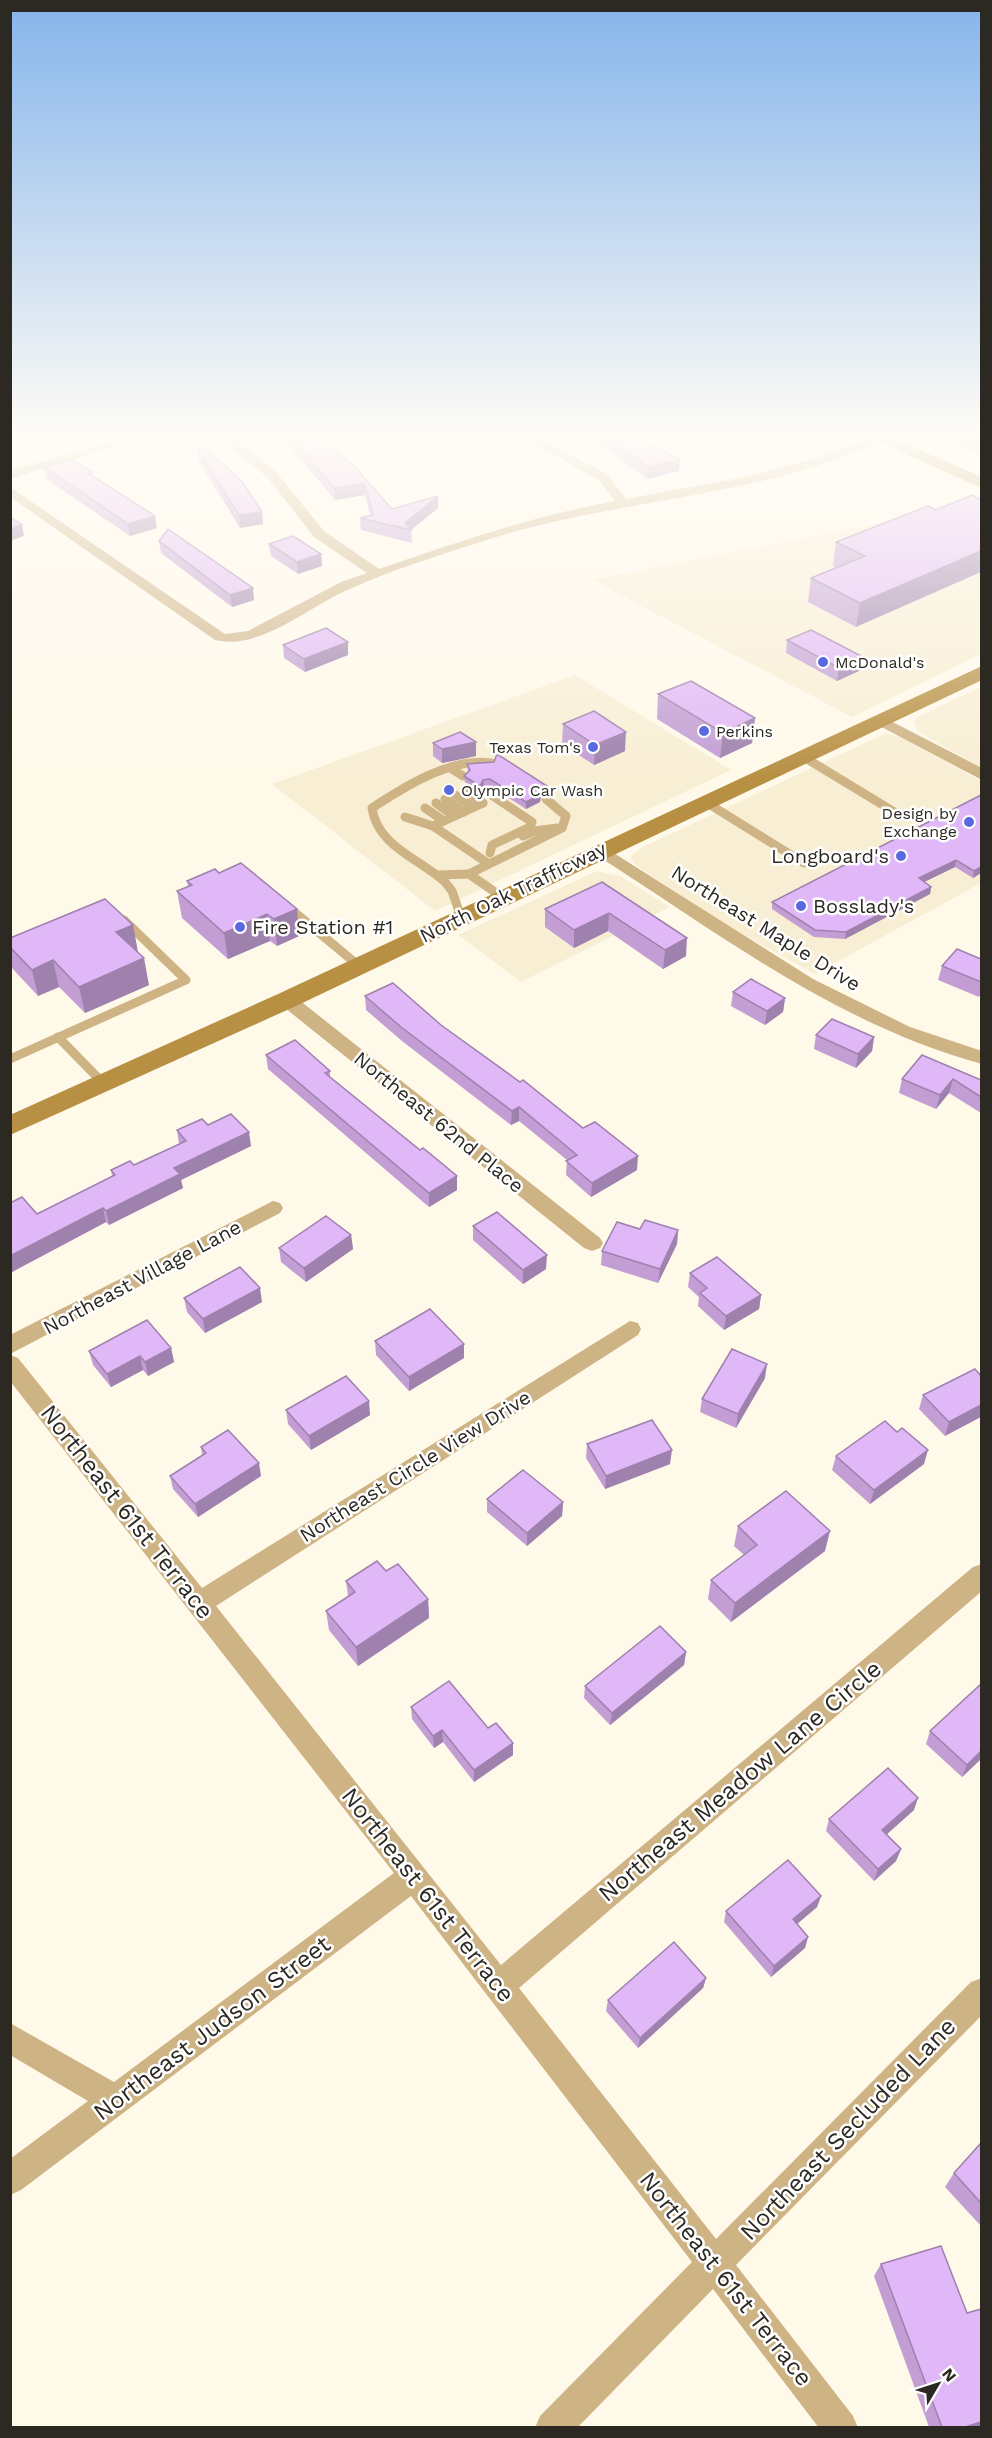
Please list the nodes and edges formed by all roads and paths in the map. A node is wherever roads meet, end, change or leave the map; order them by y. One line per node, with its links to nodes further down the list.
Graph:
1 (95, 550): 4 (street)
2 (342, 550): 4 (street)
3 (446, 550): 4 (street)
4 (376, 573)
5 (981, 672): 6 (main road, North Oak Trafficway)
6 (879, 720): 7 (main road, North Oak Trafficway); 10 (street)
7 (802, 756): 18 (main road, North Oak Trafficway); 26 (lane)
8 (491, 763): 9 (lane)
9 (452, 769): 11 (lane); 15 (lane)
10 (981, 775)
11 (463, 776)
12 (464, 790): 21 (lane)
13 (487, 792): 31 (lane)
14 (455, 795): 21 (lane)
15 (386, 799): 20 (lane); 35 (lane)
16 (445, 799): 23 (lane)
17 (546, 799): 29 (lane)
18 (704, 801): 30 (main road, North Oak Trafficway); 32 (lane)
19 (436, 803): 25 (lane)
20 (396, 806)
21 (473, 807): 23 (lane)
22 (425, 808): 27 (lane)
23 (464, 812): 25 (lane)
24 (410, 815): 28 (lane)
25 (454, 816): 27 (lane)
26 (901, 816)
27 (444, 821): 28 (lane)
28 (433, 826): 33 (lane)
29 (562, 827): 31 (lane); 33 (lane)
30 (601, 850): 36 (main road, North Oak Trafficway); 43 (street, Northeast Maple Drive)
31 (490, 853): 33 (lane)
32 (804, 863)
33 (489, 864): 34 (lane)
34 (469, 874): 35 (lane); 36 (lane)
35 (439, 875): 39 (lane)
36 (502, 897): 39 (main road, North Oak Trafficway)
37 (279, 899): 40 (lane)
38 (111, 916): 42 (lane)
39 (461, 917): 40 (main road, North Oak Trafficway)
40 (359, 966): 41 (main road, North Oak Trafficway)
41 (287, 1000): 45 (main road, North Oak Trafficway); 48 (street, Northeast 62nd Place)
42 (58, 1037): 44 (lane); 45 (lane)
43 (981, 1058)
44 (10, 1059)
45 (104, 1084): 46 (main road, North Oak Trafficway)
46 (10, 1126)
47 (273, 1208): 50 (street, Northeast Village Lane)
48 (592, 1243)
49 (630, 1329): 53 (street, Northeast Circle View Drive)
50 (10, 1346)
51 (10, 1364): 53 (street, Northeast 61st Terrace)
52 (981, 1575): 55 (street, Northeast Meadow Lane Circle)
53 (199, 1603): 54 (street, Northeast 61st Terrace)
54 (414, 1875): 55 (street, Northeast 61st Terrace); 58 (street, Northeast Judson Street)
55 (499, 1986): 60 (street, Northeast 61st Terrace)
56 (981, 1993): 60 (street, Northeast Secluded Lane)
57 (10, 2038): 58 (street)
58 (116, 2100): 59 (street, Northeast Judson Street)
59 (10, 2180)
60 (715, 2265): 61 (street, Northeast Secluded Lane); 62 (street, Northeast 61st Terrace)
61 (552, 2427)
62 (841, 2427)

